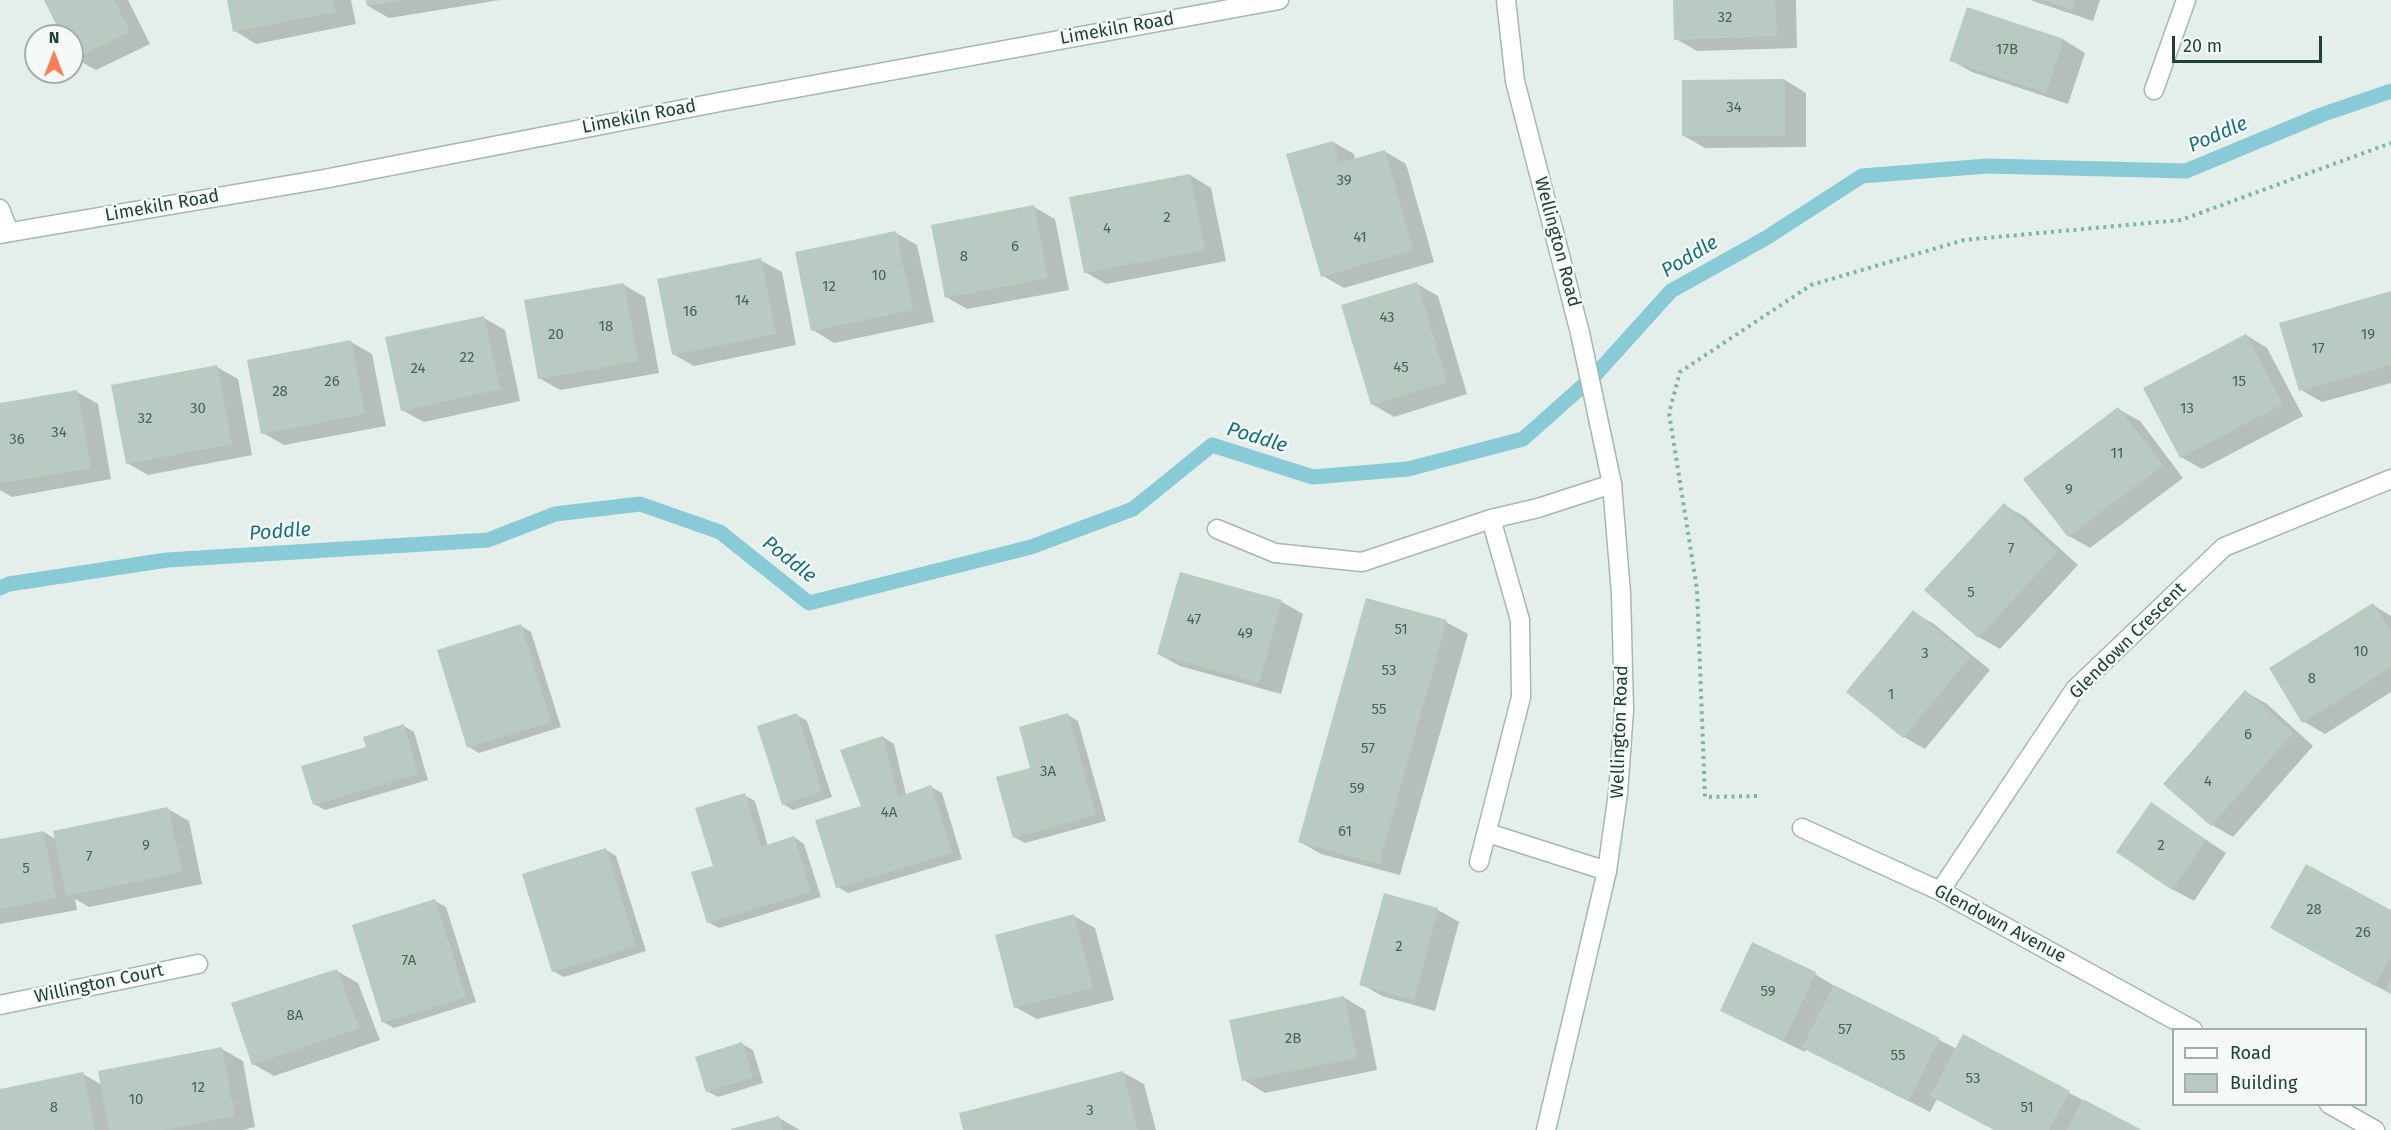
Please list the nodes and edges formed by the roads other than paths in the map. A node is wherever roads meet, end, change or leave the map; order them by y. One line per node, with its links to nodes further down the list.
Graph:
1 (1279, 0): 6 (street, Limekiln Road)
2 (1506, 0): 8 (street, Wellington Road)
3 (2186, 0): 4 (street)
4 (2154, 90)
5 (0, 208): 6 (street)
6 (5, 233)
7 (2391, 479): 15 (street, Glendown Crescent)
8 (1611, 484): 9 (street); 14 (street, Wellington Road)
9 (1491, 519): 10 (street); 12 (street)
10 (1217, 529)
11 (1802, 828): 15 (street, Glendown Avenue)
12 (1488, 833): 13 (street); 14 (street)
13 (1479, 862)
14 (1606, 871): 20 (street, Wellington Road)
15 (1940, 891): 18 (street, Glendown Avenue)
16 (198, 964): 17 (street, Willington Court)
17 (0, 1005)
18 (2191, 1028)
19 (2333, 1106): 21 (street)
20 (1546, 1130)
21 (2375, 1130)

